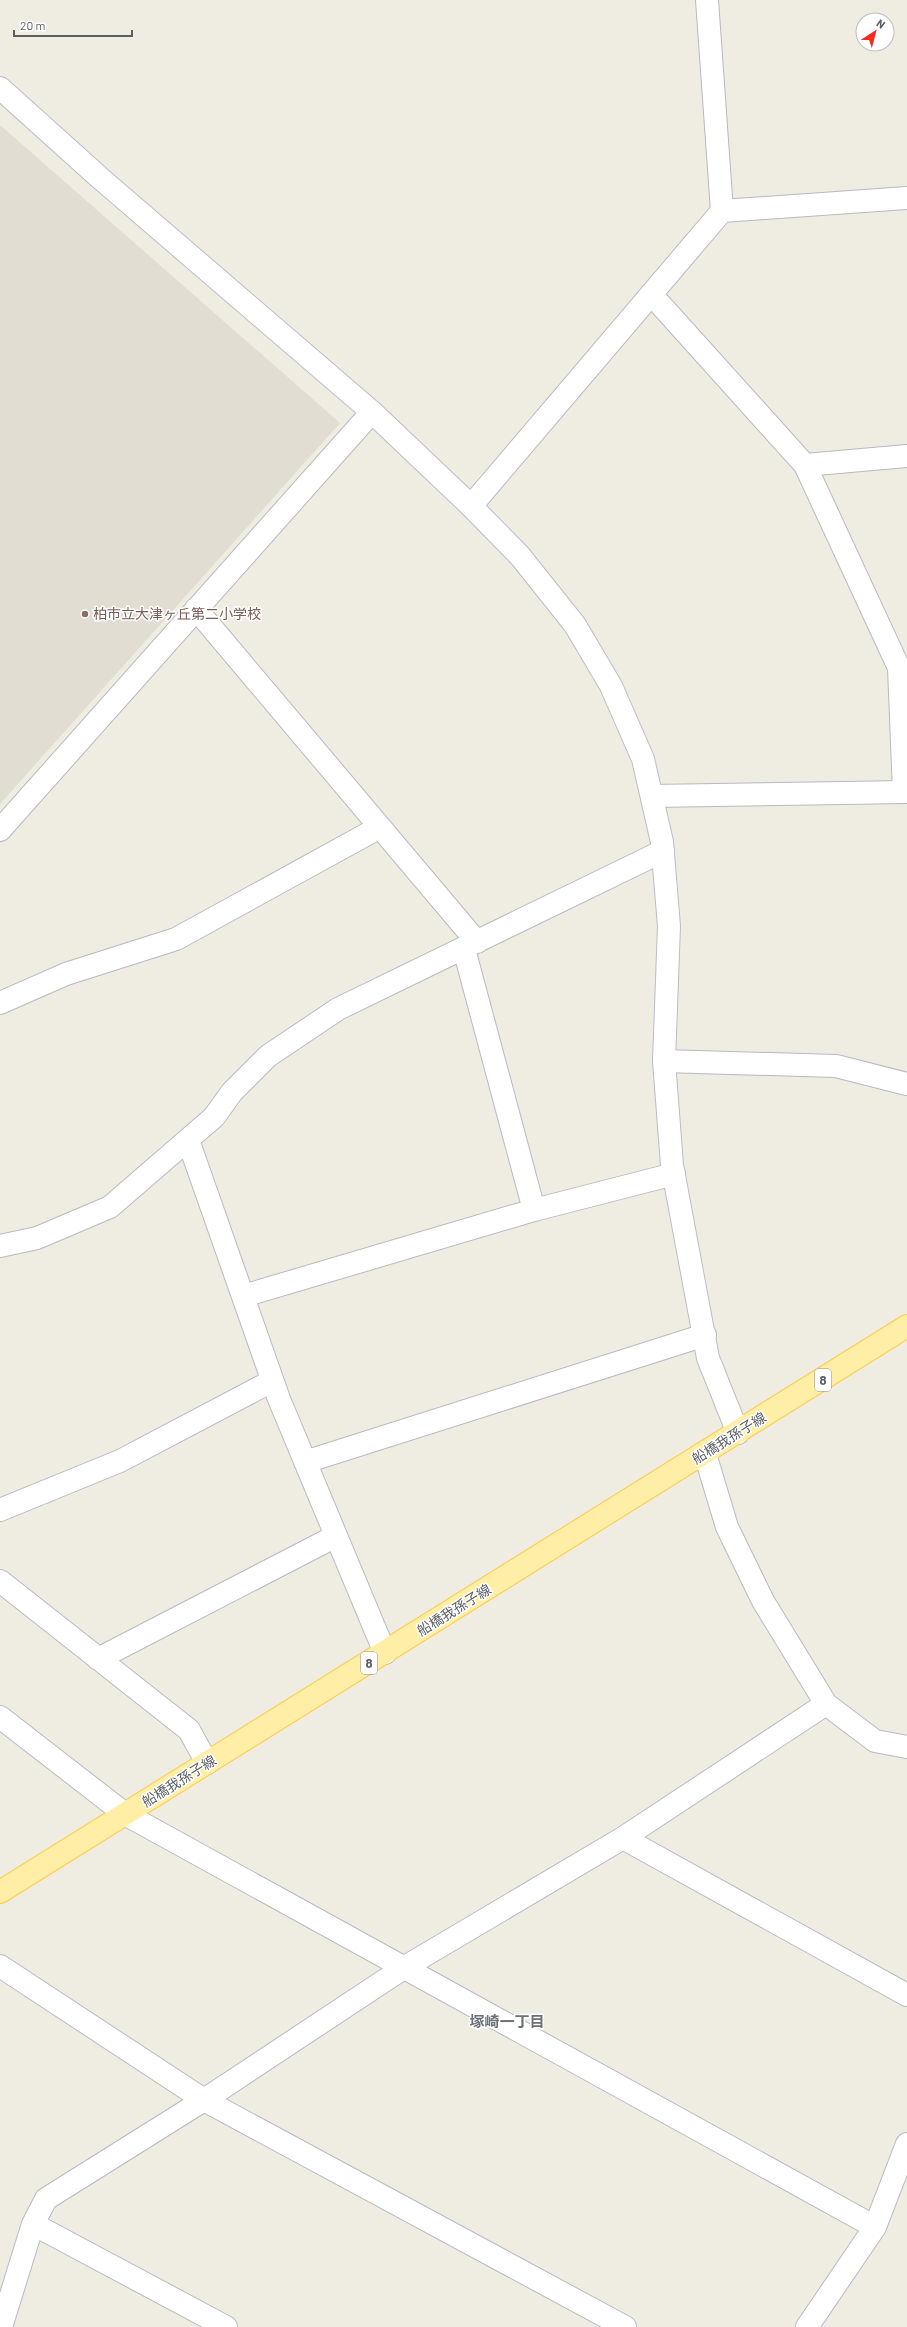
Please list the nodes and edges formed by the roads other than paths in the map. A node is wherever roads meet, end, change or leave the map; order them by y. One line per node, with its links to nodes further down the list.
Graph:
1 (707, 0): 4 (street)
2 (0, 88): 6 (street)
3 (907, 198): 4 (street)
4 (722, 211): 5 (street)
5 (651, 294): 8 (street); 9 (street)
6 (372, 412): 9 (street); 10 (street)
7 (907, 456): 8 (street)
8 (805, 465): 11 (street)
9 (471, 506): 12 (street)
10 (196, 609): 13 (street); 14 (street)
11 (906, 792): 12 (street)
12 (652, 796): 15 (street)
13 (380, 827): 16 (street); 17 (street)
14 (0, 830)
15 (663, 851): 16 (street); 18 (street)
16 (470, 945): 20 (street); 22 (street)
17 (0, 1003)
18 (664, 1061): 19 (street); 21 (street)
19 (907, 1084)
20 (188, 1140): 23 (street); 24 (street)
21 (674, 1174): 22 (street); 26 (street)
22 (534, 1210): 24 (street)
23 (0, 1246)
24 (243, 1296): 27 (street)
25 (907, 1326): 28 (main road, 船橋我孫子線 / 8)
26 (705, 1335): 28 (street); 30 (street)
27 (272, 1381): 30 (street); 31 (street)
28 (738, 1433): 29 (main road, 船橋我孫子線 / 8)
29 (705, 1454): 34 (main road, 船橋我孫子線 / 8); 36 (street)
30 (305, 1462): 32 (street)
31 (0, 1510)
32 (336, 1536): 34 (street); 35 (street)
33 (0, 1581): 35 (street)
34 (385, 1653): 39 (main road, 船橋我孫子線 / 8)
35 (98, 1659): 39 (street)
36 (826, 1704): 38 (street); 41 (street)
37 (0, 1717): 40 (street)
38 (907, 1747)
39 (207, 1763): 40 (main road, 船橋我孫子線 / 8)
40 (125, 1814): 42 (main road, 船橋我孫子線 / 8); 44 (street)
41 (623, 1838): 44 (street); 45 (street)
42 (0, 1892)
43 (0, 1966): 46 (street)
44 (405, 1966): 46 (street); 49 (street)
45 (907, 1995)
46 (204, 2100): 48 (street); 53 (street)
47 (907, 2144): 49 (street)
48 (33, 2224): 51 (street); 52 (street)
49 (875, 2227): 50 (street)
50 (812, 2325)
51 (1, 2327)
52 (226, 2327)
53 (625, 2327)

